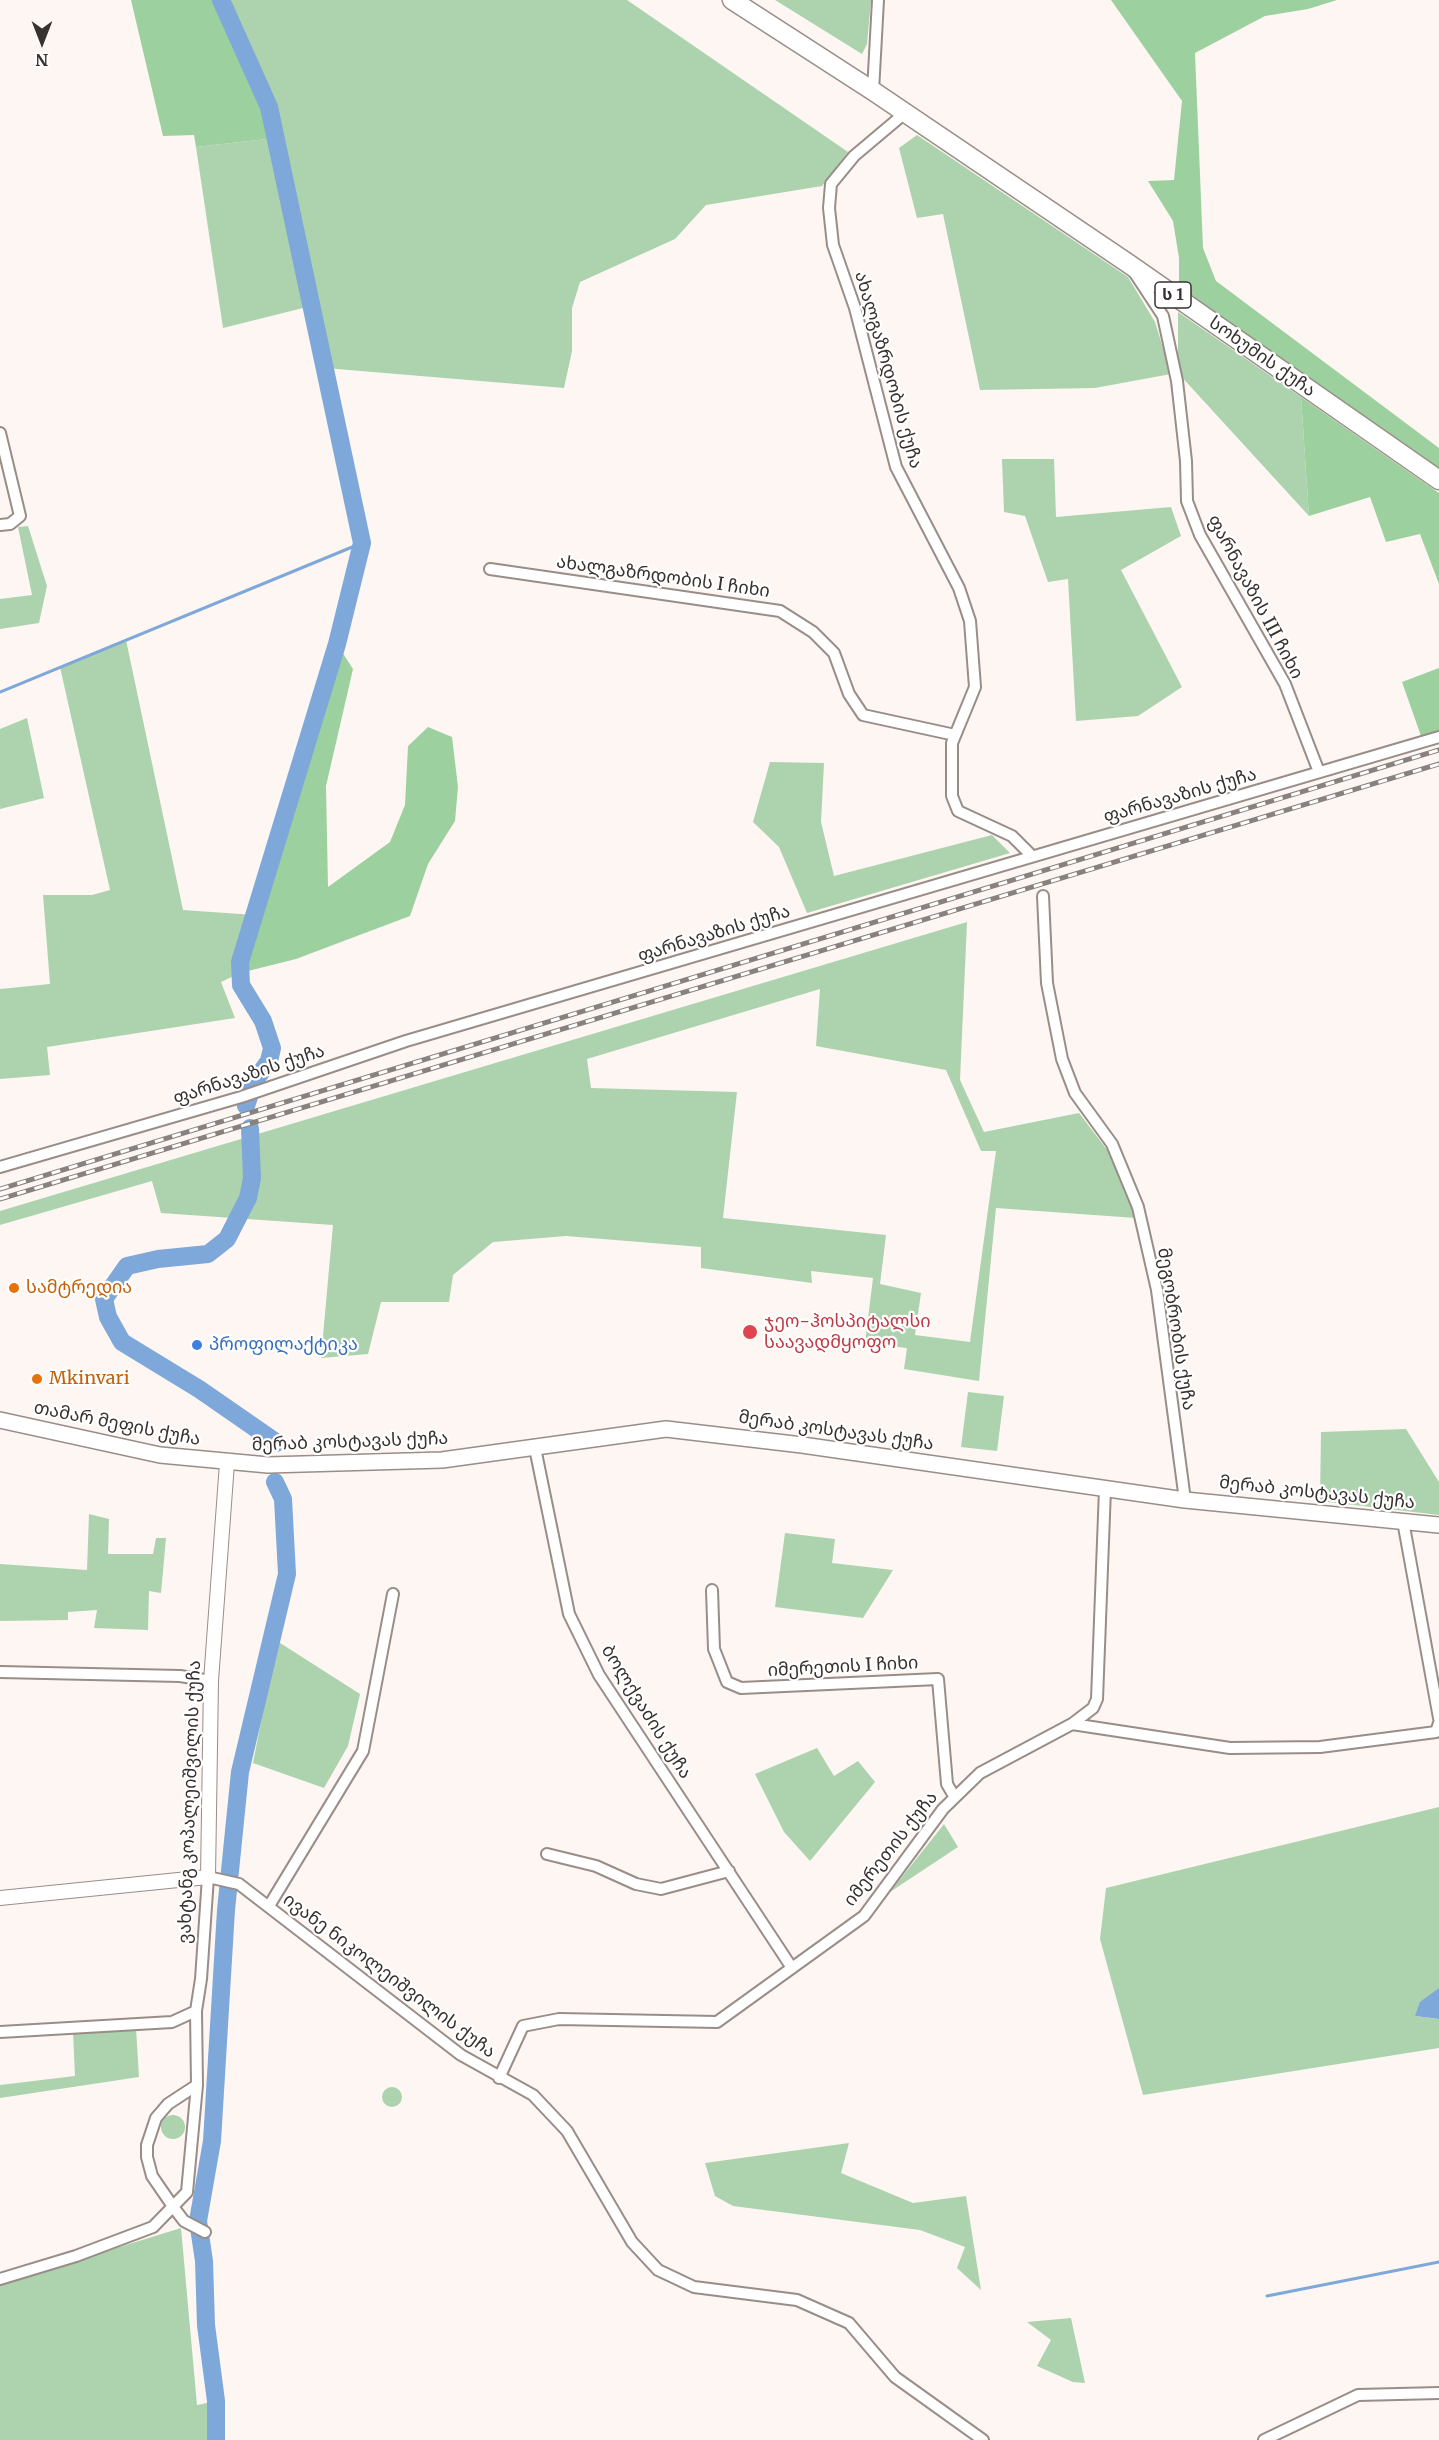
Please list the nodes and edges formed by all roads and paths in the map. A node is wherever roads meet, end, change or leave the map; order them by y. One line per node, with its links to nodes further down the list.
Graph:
1 (732, 0): 3 (highway, ს 1)
2 (878, 0): 3 (street)
3 (873, 91): 4 (highway, ს 1)
4 (905, 113): 5 (highway, სოხუმის ქუჩა / ს 1); 10 (street, ახალგაზრდობის ქუჩა)
5 (1129, 264): 7 (highway, სოხუმის ქუჩა / ს 1); 12 (street, ფარნავაზის III ჩიხი)
6 (0, 433): 8 (street)
7 (1439, 480)
8 (0, 525)
9 (490, 569): 10 (street, ახალგაზრდობის I ჩიხი)
10 (955, 735): 13 (street, ახალგაზრდობის ქუჩა)
11 (1439, 737): 12 (street, ფარნავაზის ქუჩა)
12 (1319, 772): 13 (street, ფარნავაზის ქუჩა)
13 (1032, 856): 15 (street, ფარნავაზის ქუჩა)
14 (1043, 896): 20 (street, მეგობრობის ქუჩა)
15 (0, 1167)
16 (0, 1420): 18 (main road, თამარ მეფის ქუჩა)
17 (535, 1448): 18 (main road, მერაბ კოსტავას ქუჩა); 19 (main road, მერაბ კოსტავას ქუჩა); 31 (street, ბოლქვაძის ქუჩა)
18 (227, 1463): 26 (street, ვახტანგ კოპალეიშვილის ქუჩა)
19 (1105, 1489): 20 (main road, მერაბ კოსტავას ქუჩა); 28 (street, იმერეთის ქუჩა)
20 (1185, 1500): 21 (main road, მერაბ კოსტავას ქუჩა)
21 (1403, 1521): 22 (main road, მერაბ კოსტავას ქუჩა); 27 (street)
22 (1439, 1525)
23 (712, 1590): 29 (street, იმერეთის I ჩიხი)
24 (393, 1594): 34 (street)
25 (0, 1672): 26 (street)
26 (211, 1682): 32 (street, ვახტანგ კოპალეიშვილის ქუჩა)
27 (1439, 1721): 28 (street)
28 (1072, 1724): 29 (street, იმერეთის ქუჩა)
29 (954, 1796): 35 (street, იმერეთის ქუჩა)
30 (547, 1854): 31 (street)
31 (729, 1871): 35 (street, ბოლქვაძის ქუჩა)
32 (208, 1877): 33 (street); 34 (street, ივანე ნიკოლეიშვილის ქუჩა); 36 (street, ვახტანგ კოპალეიშვილის ქუჩა)
33 (0, 1898)
34 (269, 1906): 38 (street, ივანე ნიკოლეიშვილის ქუჩა)
35 (792, 1968): 38 (street, იმერეთის ქუჩა)
36 (196, 2011): 37 (street); 39 (street, ვახტანგ კოპალეიშვილის ქუჩა)
37 (0, 2032)
38 (499, 2078): 44 (street, ივანე ნიკოლეიშვილის ქუჩა)
39 (197, 2085): 40 (street, ვახტანგ კოპალეიშვილის ქუჩა); 40 (street)
40 (174, 2208): 41 (street); 42 (street)
41 (205, 2232)
42 (0, 2279)
43 (1439, 2393): 45 (street)
44 (983, 2440)
45 (1264, 2440)

